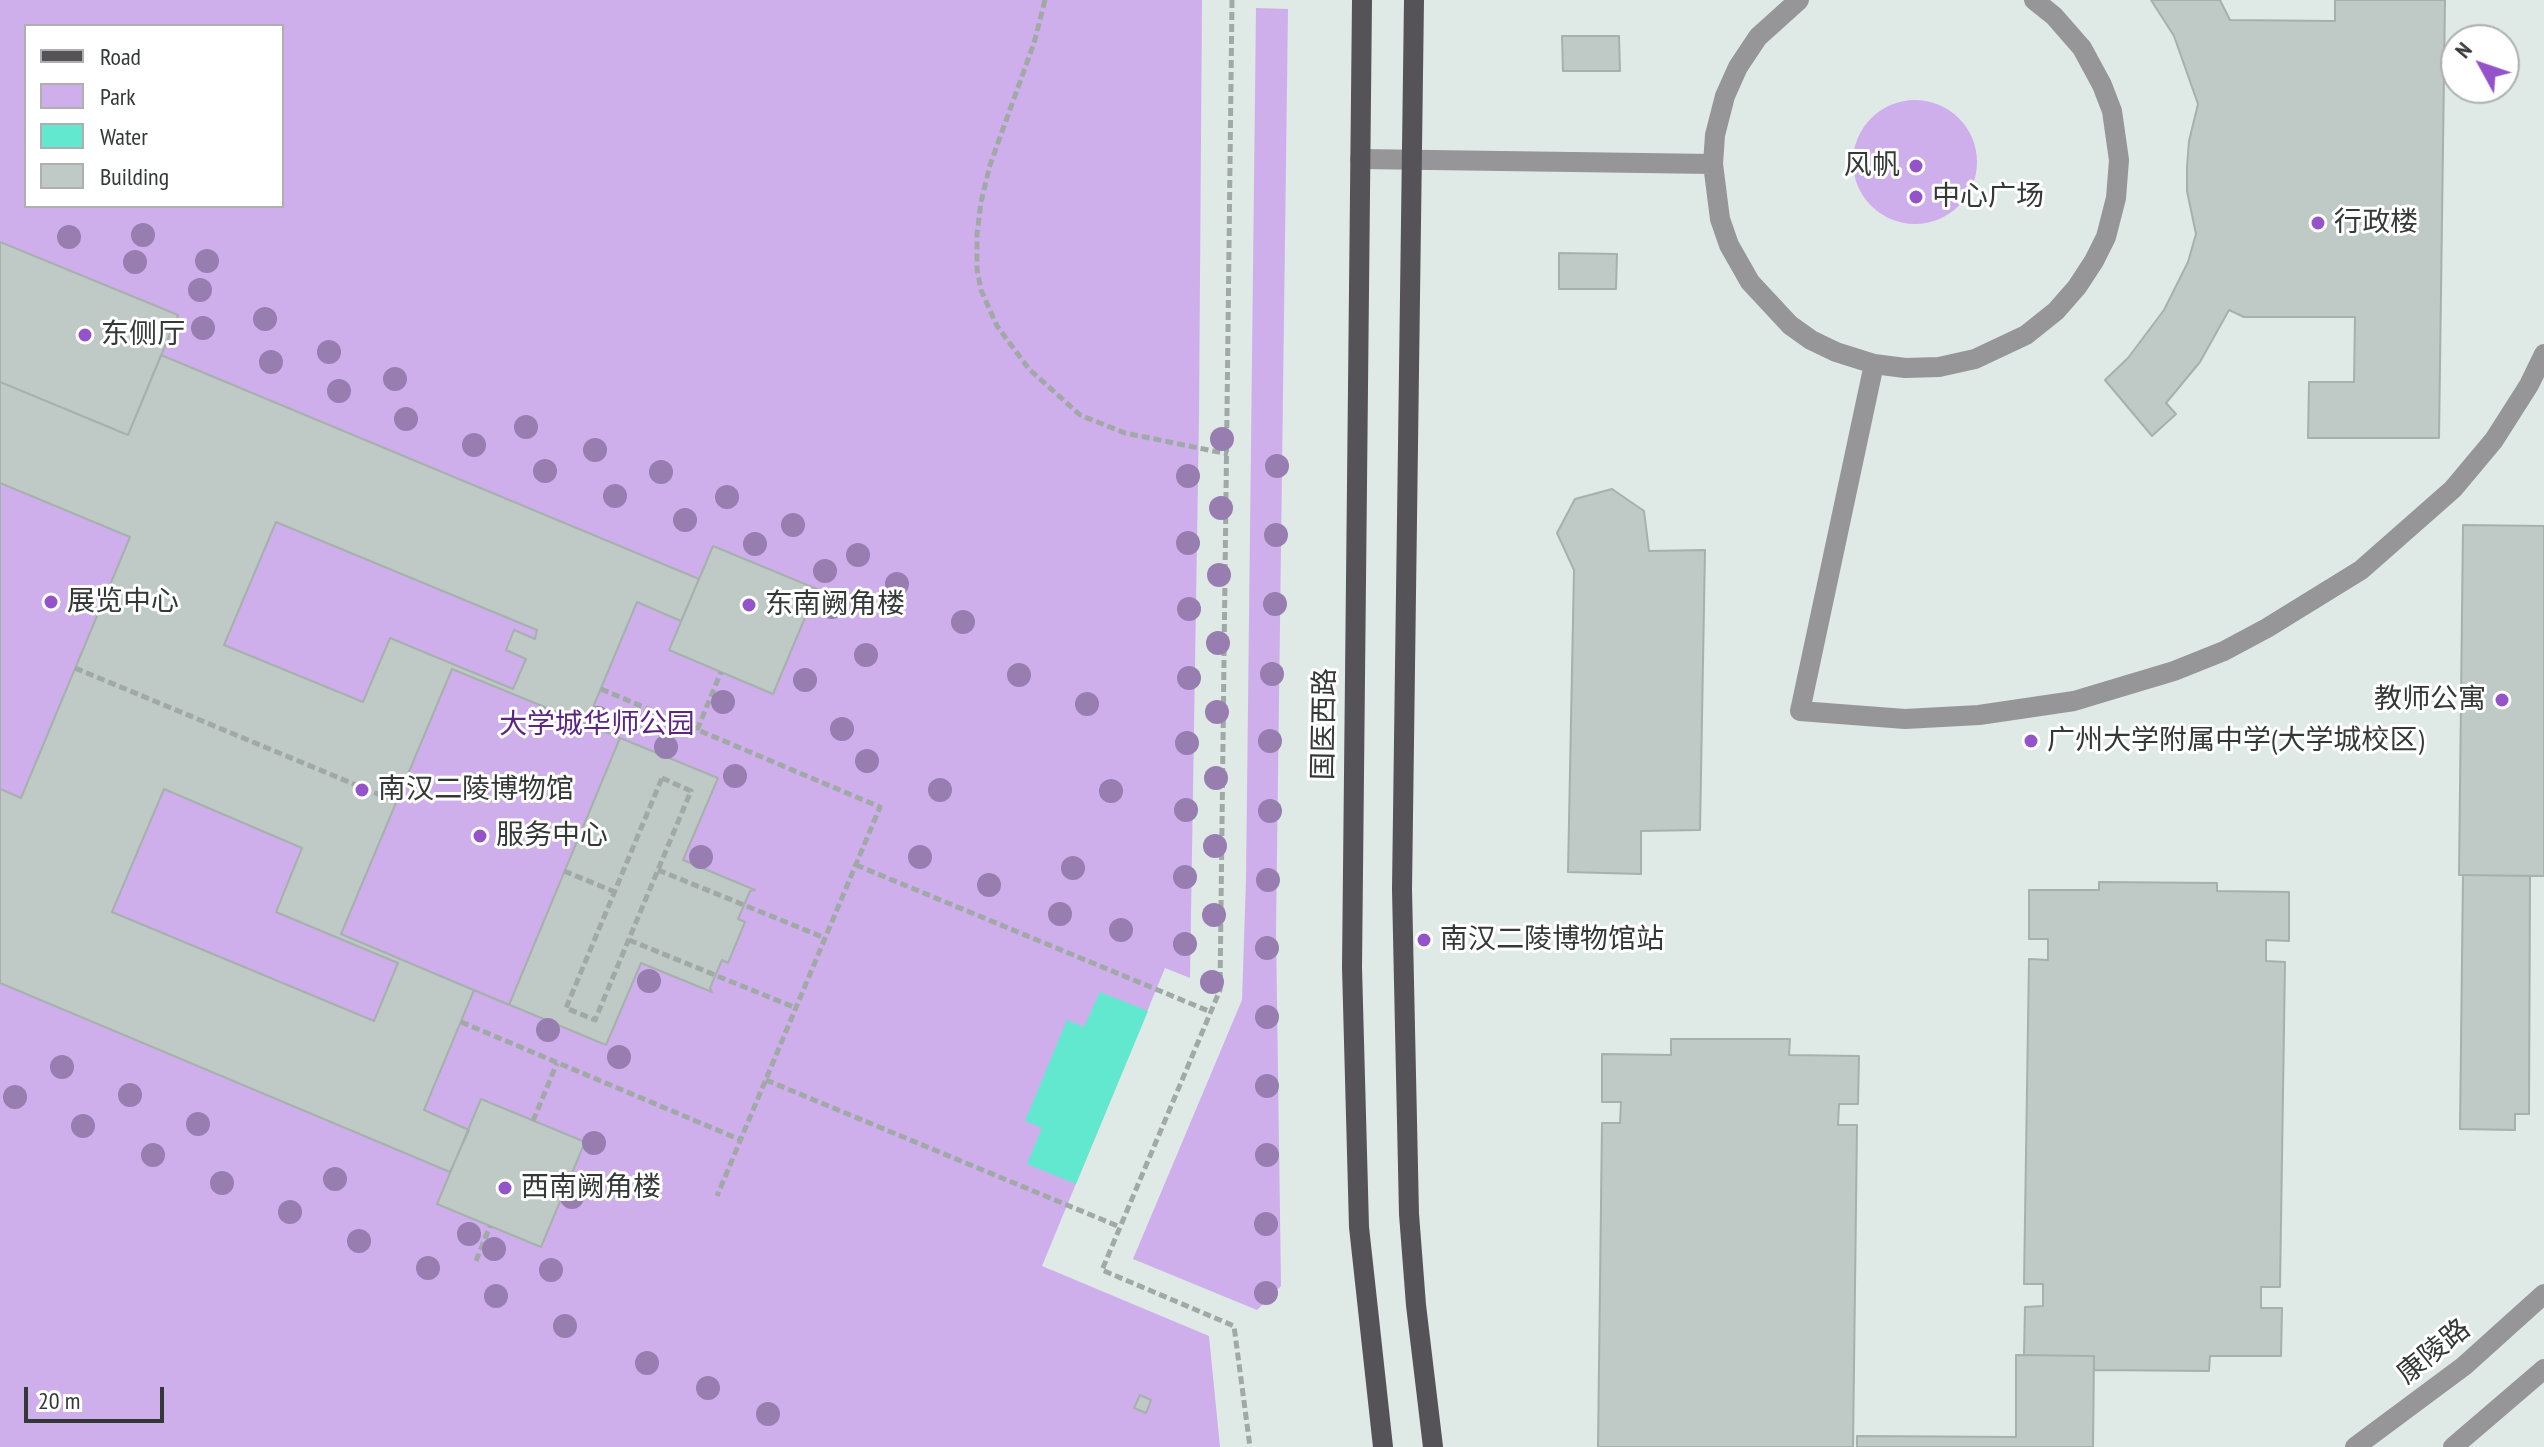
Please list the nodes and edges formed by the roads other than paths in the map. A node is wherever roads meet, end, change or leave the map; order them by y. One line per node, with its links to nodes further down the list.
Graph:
1 (1362, 0): 5 (main road, 国医西路)
2 (1414, 0): 6 (main road)
3 (1799, 0): 7 (street)
4 (2034, 0): 9 (street)
5 (1360, 159): 6 (street); 12 (main road, 国医西路)
6 (1412, 159): 7 (street); 13 (main road)
7 (1713, 164): 9 (street)
8 (2544, 354): 9 (street)
9 (1874, 364)
10 (2544, 1294): 14 (street, 康陵路)
11 (2544, 1369): 15 (street)
12 (1383, 1447)
13 (1433, 1447)
14 (2355, 1447)
15 (2453, 1447)

